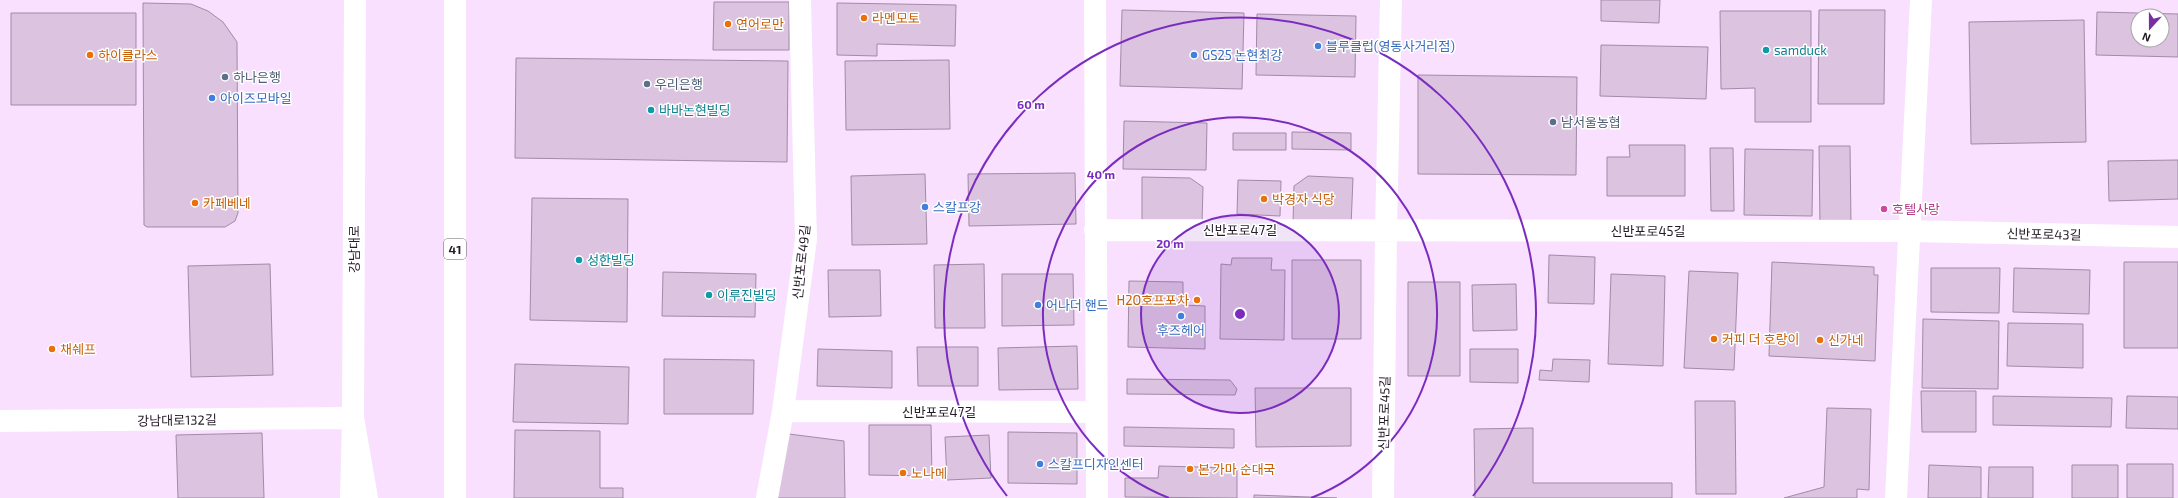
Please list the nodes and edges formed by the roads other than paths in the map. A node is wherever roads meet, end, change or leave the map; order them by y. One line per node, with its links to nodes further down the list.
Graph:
1 (356, 0): 13 (street, 강남대로)
2 (455, 0): 17 (street, 41)
3 (800, 0): 11 (street, 신반포로49길)
4 (1095, 0): 7 (street)
5 (1391, 0): 8 (street, 신반포로45길)
6 (1921, 0): 9 (street)
7 (1095, 230): 8 (street, 신반포로47길); 12 (street)
8 (1386, 231): 9 (street, 신반포로45길); 20 (street, 신반포로45길)
9 (1909, 231): 10 (street, 신반포로43길); 21 (street)
10 (2178, 237)
11 (783, 411): 12 (street, 신반포로47길); 18 (street, 신반포로49길)
12 (1096, 412): 19 (street)
13 (353, 418): 14 (street, 강남대로132길); 15 (street, 강남대로); 16 (street)
14 (0, 421)
15 (351, 498)
16 (367, 498)
17 (455, 498)
18 (767, 498)
19 (1097, 498)
20 (1383, 498)
21 (1896, 498)

